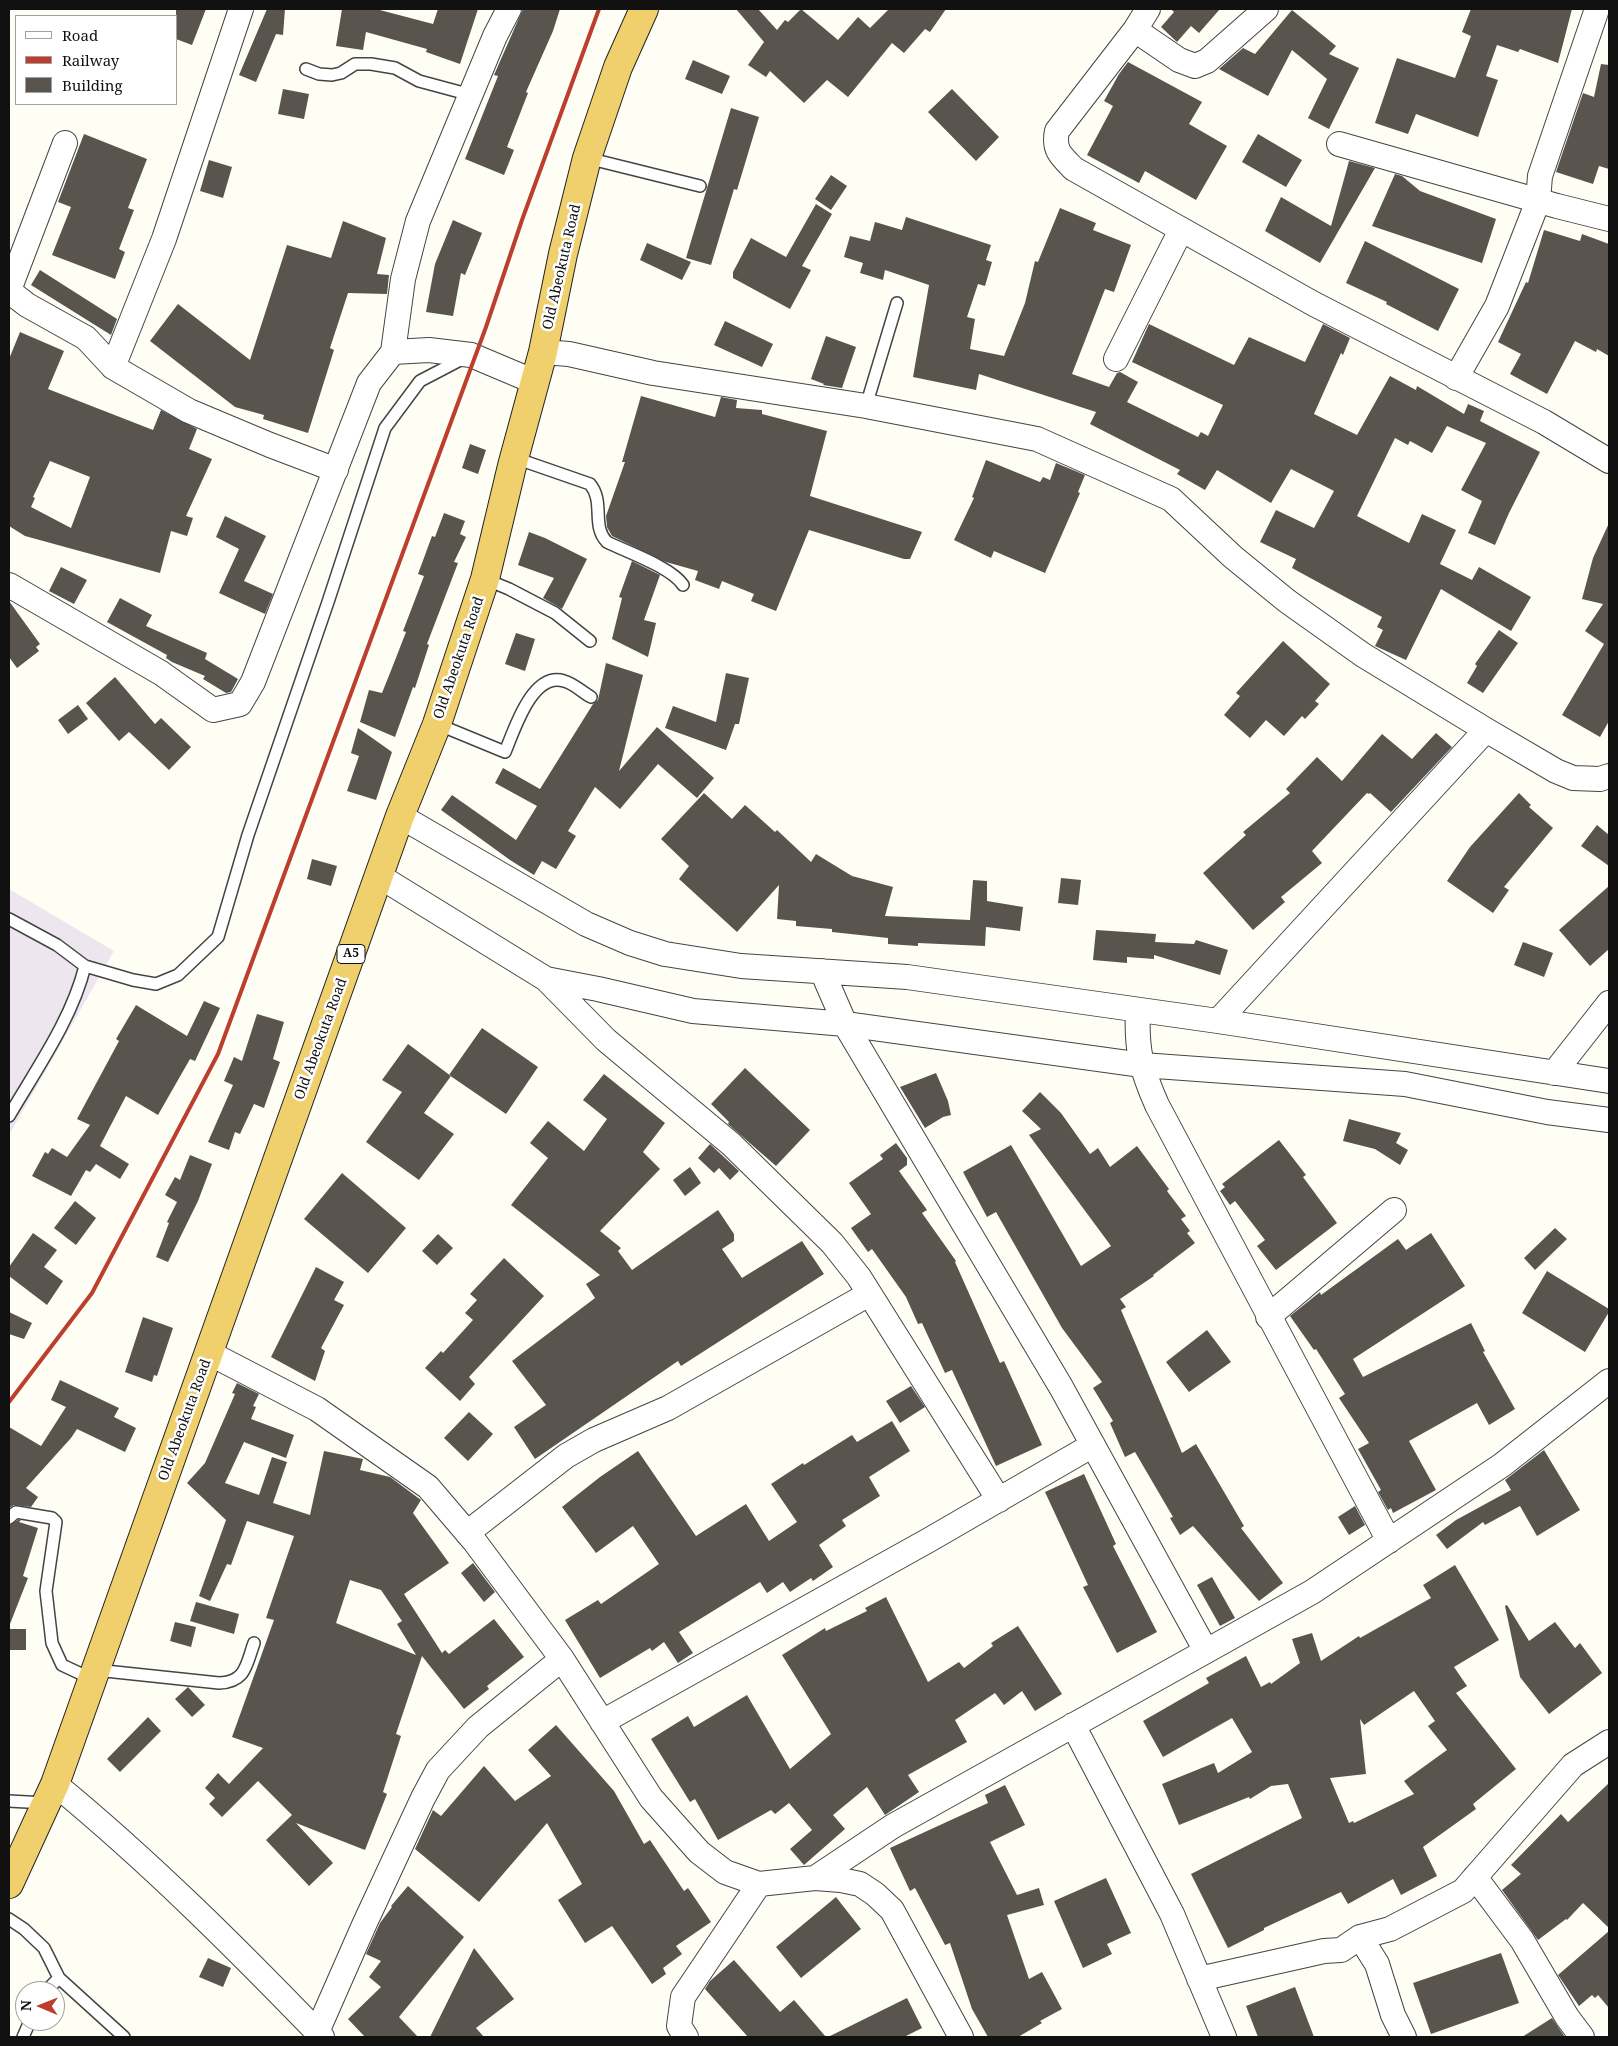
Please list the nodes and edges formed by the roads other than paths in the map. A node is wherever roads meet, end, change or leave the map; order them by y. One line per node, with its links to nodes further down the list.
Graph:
1 (241, 9): 23 (street)
2 (509, 9): 9 (street)
3 (644, 9): 12 (highway, Old Abeokuta Road / A5)
4 (1148, 9): 7 (street)
5 (1266, 9): 7 (street)
6 (1597, 9): 14 (street)
7 (1135, 30): 16 (street)
8 (306, 69): 9 (lane)
9 (471, 95): 19 (street)
10 (65, 143): 17 (street)
11 (1339, 144): 14 (street)
12 (587, 158): 13 (lane); 20 (highway, Old Abeokuta Road / A5)
13 (700, 186)
14 (1538, 200): 15 (street); 24 (street)
15 (1609, 219)
16 (1181, 230): 22 (street); 24 (street)
17 (9, 290): 23 (street)
18 (897, 303): 26 (lane)
19 (393, 352): 21 (street); 29 (street)
20 (543, 352): 25 (highway, Old Abeokuta Road / A5); 26 (street)
21 (471, 355): 25 (street); 41 (lane)
22 (1116, 359)
23 (114, 367): 29 (street)
24 (1456, 378): 28 (street)
25 (535, 382): 27 (highway, Old Abeokuta Road / A5)
26 (866, 406): 36 (street)
27 (515, 458): 30 (highway, Old Abeokuta Road / A5); 32 (lane)
28 (1609, 461)
29 (336, 470): 31 (street)
30 (486, 580): 33 (lane); 35 (highway, Old Abeokuta Road / A5)
31 (9, 585)
32 (683, 586)
33 (590, 641)
34 (591, 697): 35 (lane)
35 (437, 724): 38 (highway, Old Abeokuta Road / A5)
36 (1486, 730): 37 (street); 46 (street)
37 (1609, 776)
38 (400, 816): 39 (highway, Old Abeokuta Road / A5); 42 (street)
39 (379, 876): 43 (street); 56 (highway, Old Abeokuta Road / A5)
40 (9, 919): 41 (lane)
41 (85, 966): 51 (lane)
42 (822, 971): 45 (street); 47 (street)
43 (546, 979): 47 (street); 54 (street)
44 (1609, 1003): 49 (street)
45 (1138, 1010): 46 (street); 48 (street)
46 (1218, 1021): 49 (street)
47 (845, 1024): 48 (street); 58 (street)
48 (1142, 1065): 52 (street); 55 (street)
49 (1554, 1073): 50 (street)
50 (1609, 1081)
51 (9, 1116)
52 (1609, 1120)
53 (1394, 1210): 55 (street)
54 (869, 1294): 59 (street); 61 (street)
55 (1268, 1316): 62 (street)
56 (209, 1353): 61 (street); 66 (highway, Old Abeokuta Road / A5)
57 (1609, 1381): 62 (street)
58 (1093, 1445): 59 (street); 64 (street)
59 (999, 1500): 67 (street)
60 (9, 1518): 66 (lane)
61 (467, 1533): 65 (street)
62 (1389, 1541): 64 (street)
63 (254, 1642): 66 (lane)
64 (1206, 1651): 68 (street)
65 (562, 1660): 67 (street); 81 (street)
66 (94, 1674): 70 (highway, Old Abeokuta Road / A5)
67 (602, 1722): 75 (street)
68 (1073, 1725): 73 (street); 79 (street)
69 (1609, 1742): 72 (street)
70 (51, 1794): 71 (lane); 74 (highway, Old Abeokuta Road / A5); 81 (street)
71 (9, 1801)
72 (1475, 1877): 77 (street); 87 (street)
73 (815, 1878): 75 (street); 84 (street)
74 (9, 1884)
75 (759, 1884): 83 (street)
76 (9, 1919): 78 (lane)
77 (1360, 1937): 79 (street); 86 (street)
78 (59, 1978): 80 (lane); 82 (lane)
79 (1199, 1979): 85 (street)
80 (56, 1981)
81 (320, 2035)
82 (124, 2037)
83 (686, 2037)
84 (961, 2037)
85 (1224, 2037)
86 (1404, 2037)
87 (1582, 2037)

